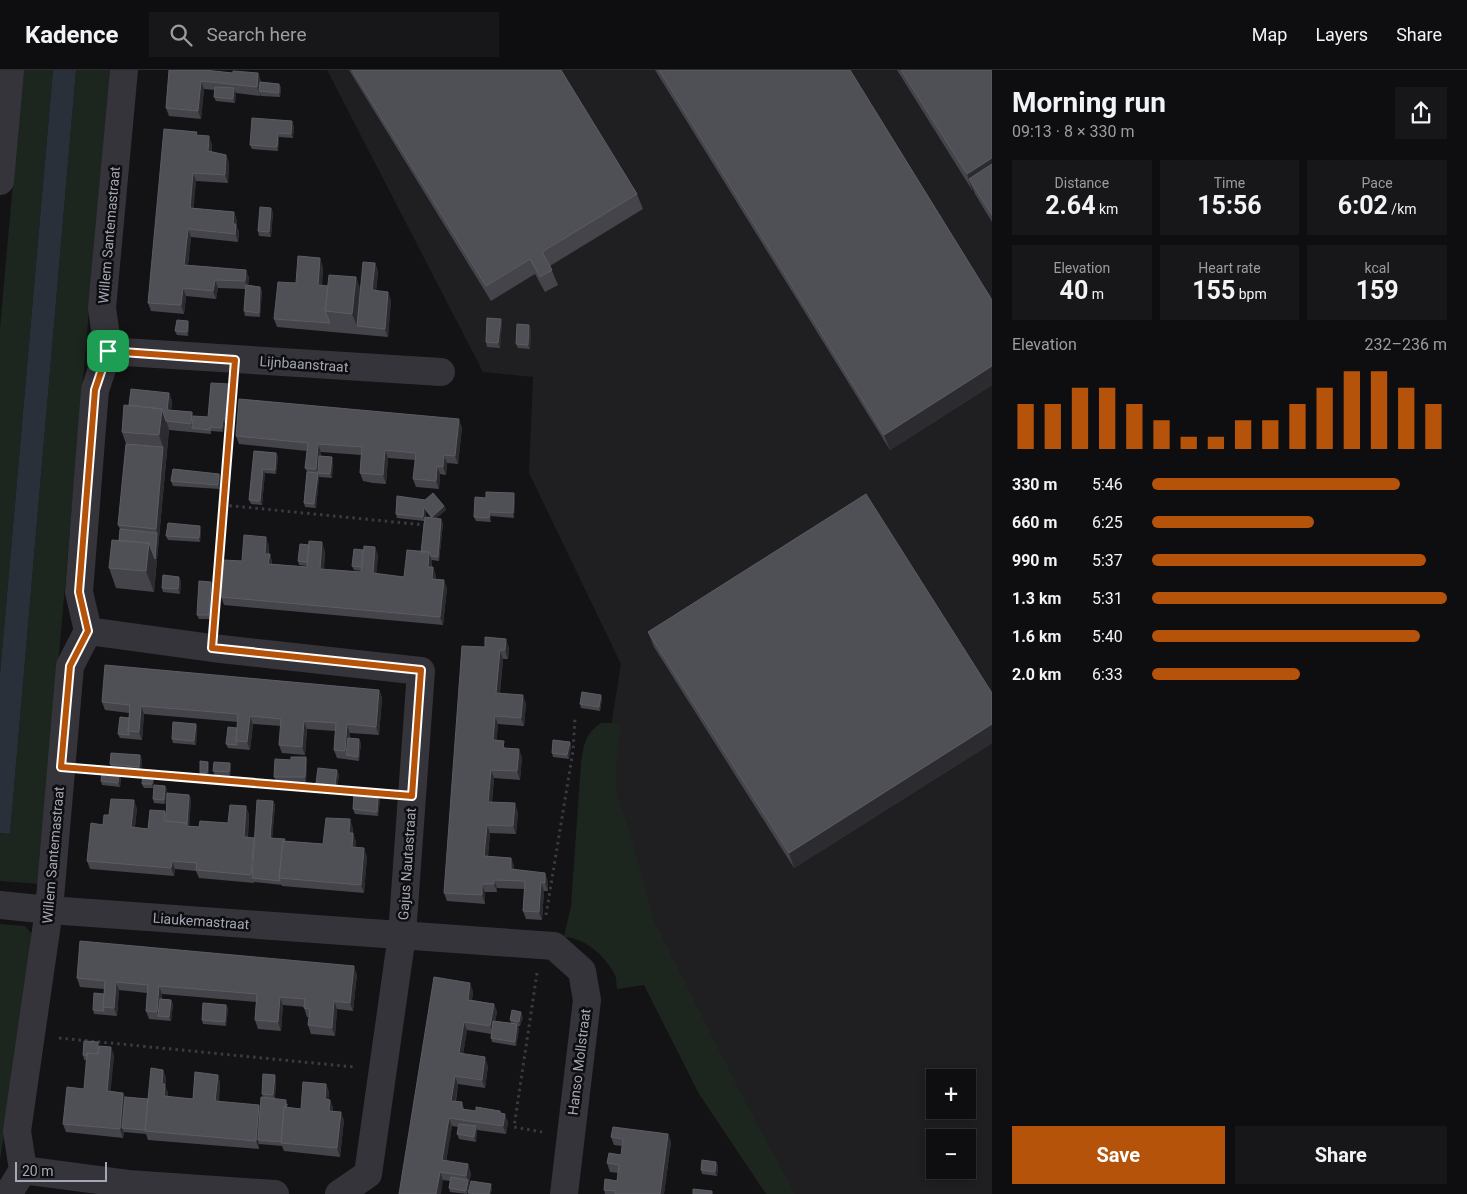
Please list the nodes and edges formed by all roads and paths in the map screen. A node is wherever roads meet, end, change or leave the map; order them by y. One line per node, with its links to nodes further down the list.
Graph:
1 (10, 70): 3 (street)
2 (124, 70): 5 (street, Willem Santemastraat)
3 (3, 119): 4 (street)
4 (0, 181)
5 (108, 351): 6 (street, Lijnbaanstraat); 10 (street, Willem Santemastraat)
6 (235, 360): 7 (street, Lijnbaanstraat); 8 (path)
7 (441, 372)
8 (223, 505): 9 (path); 11 (path)
9 (425, 525)
10 (88, 631): 11 (street, Gajus Nautastraat); 12 (street, Willem Santemastraat)
11 (212, 648): 13 (street, Gajus Nautastraat)
12 (61, 767): 13 (path); 15 (street, Willem Santemastraat)
13 (412, 796): 16 (street, Gajus Nautastraat)
14 (0, 905): 15 (street, Liaukemastraat)
15 (49, 910): 16 (street, Liaukemastraat); 17 (street, Willem Santemastraat)
16 (402, 934): 18 (street, Gajus Nautastraat); 23 (street, Hanso Mollstraat)
17 (31, 1036): 18 (path); 19 (street, Willem Santemastraat)
18 (383, 1070): 22 (street, Gajus Nautastraat)
19 (23, 1170): 20 (street); 21 (street)
20 (8, 1194)
21 (275, 1194)
22 (339, 1194)
23 (564, 1194)

